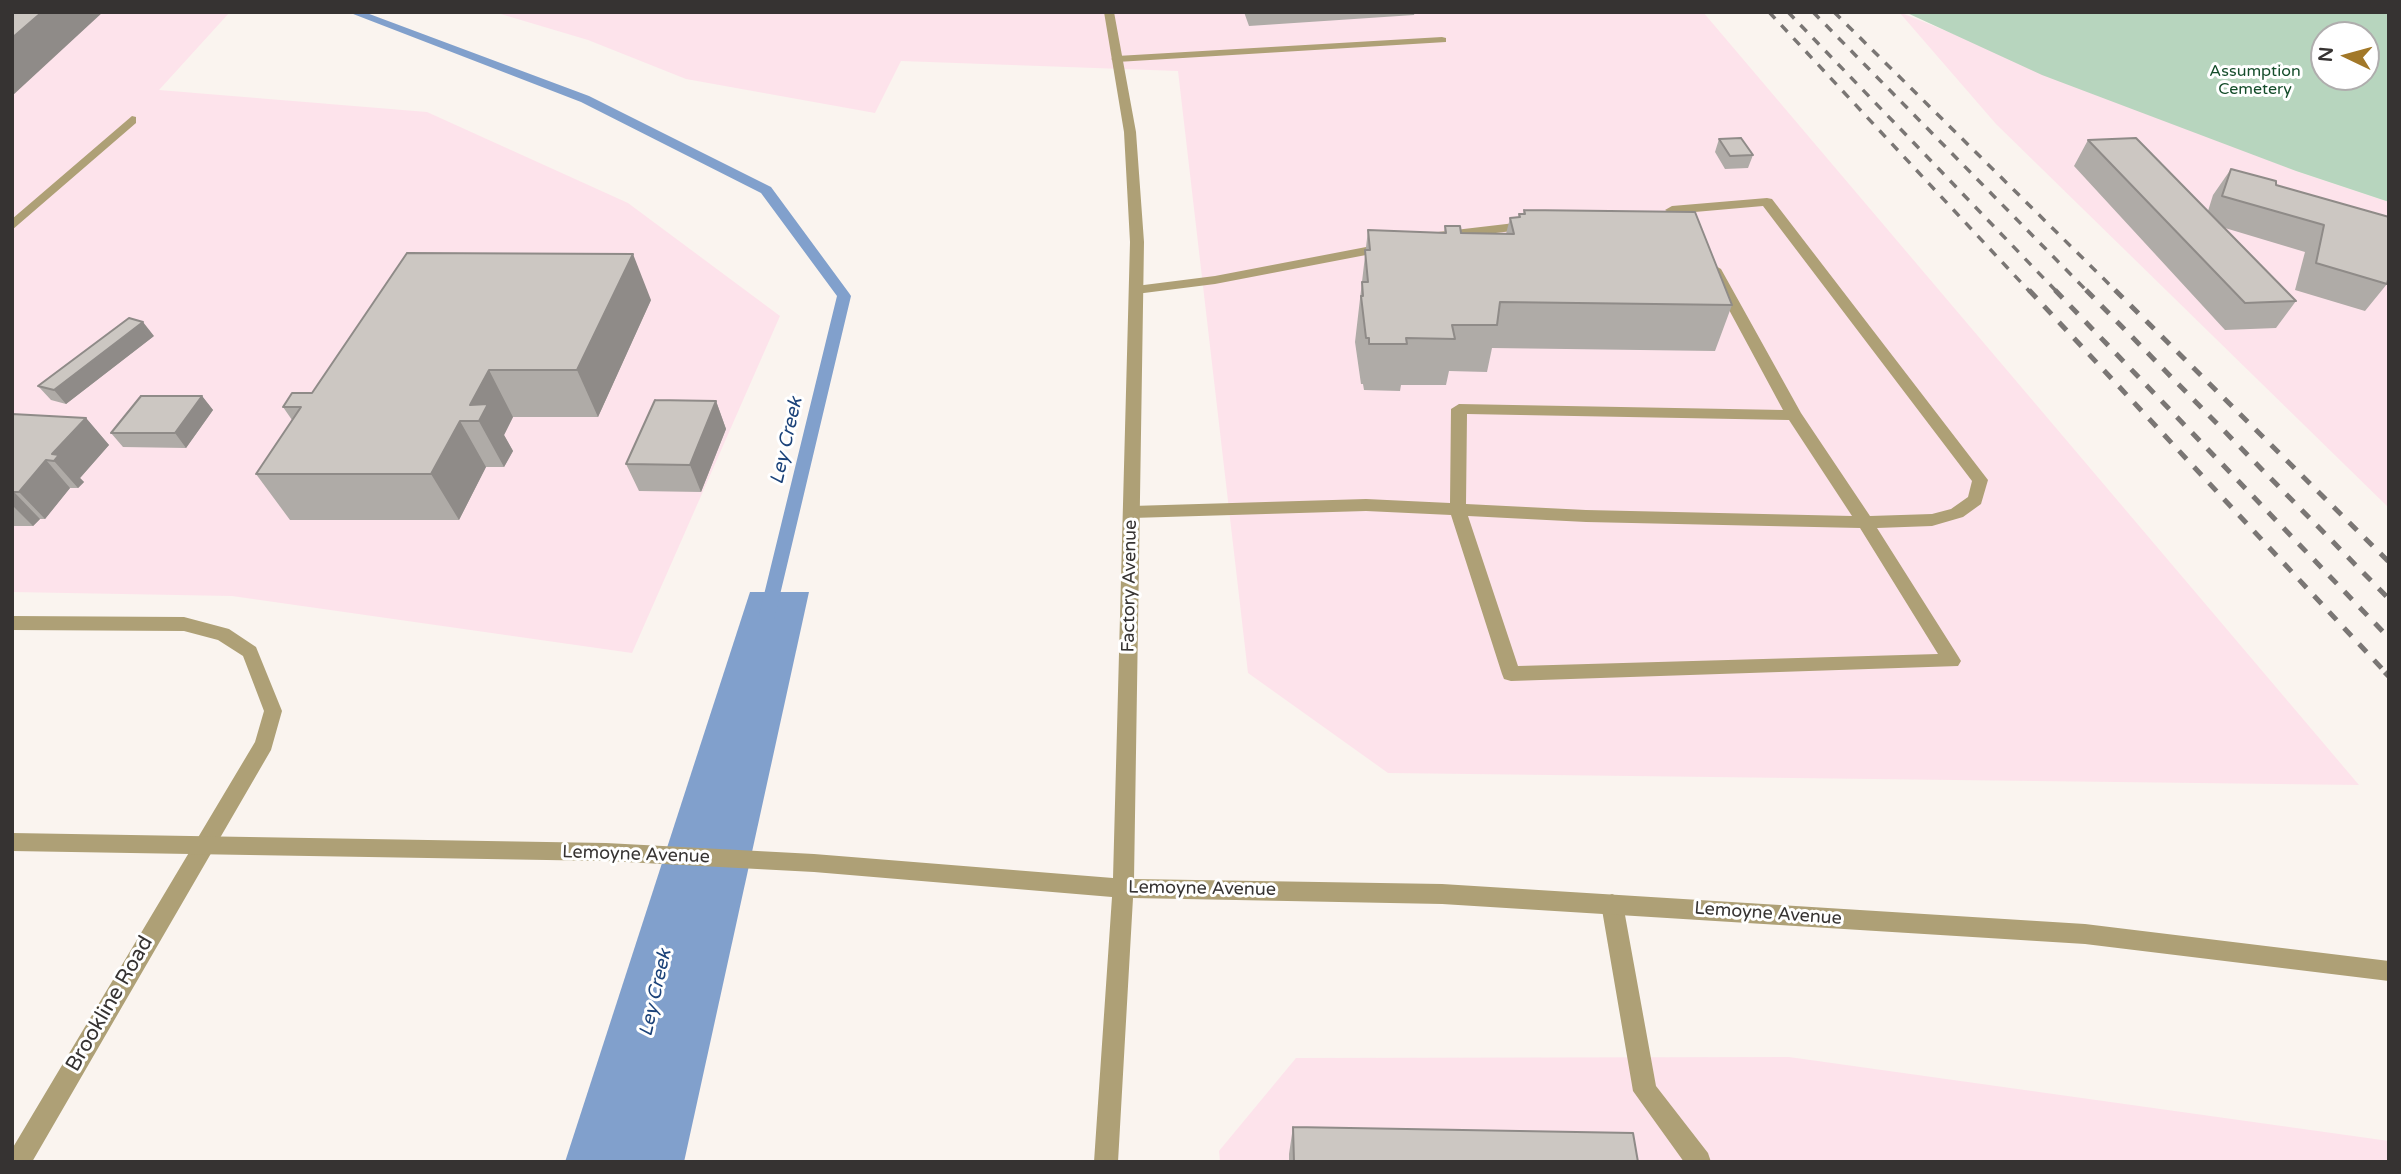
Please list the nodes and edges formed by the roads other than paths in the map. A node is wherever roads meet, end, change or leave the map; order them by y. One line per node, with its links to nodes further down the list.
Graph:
1 (1109, 12): 3 (street, Factory Avenue)
2 (1442, 40): 3 (street)
3 (1117, 59): 11 (street, Factory Avenue)
4 (132, 120): 7 (street)
5 (1670, 214): 15 (street)
6 (1549, 223): 8 (street)
7 (12, 226)
8 (1427, 239)
9 (1402, 244): 11 (street)
10 (1702, 253): 12 (street)
11 (1136, 290): 14 (street, Factory Avenue)
12 (1794, 415): 13 (street); 15 (street)
13 (1458, 510): 14 (street); 15 (street); 15 (street)
14 (1132, 512): 19 (street, Factory Avenue)
15 (1865, 522)
16 (12, 623): 18 (street, Brookline Road)
17 (12, 842): 18 (street, Lemoyne Avenue)
18 (203, 847): 19 (street, Lemoyne Avenue); 22 (street, Brookline Road)
19 (1123, 888): 20 (street, Lemoyne Avenue); 23 (street, Factory Avenue)
20 (1612, 904): 21 (street, Lemoyne Avenue); 24 (street)
21 (2389, 971)
22 (18, 1162)
23 (1106, 1162)
24 (1699, 1162)

